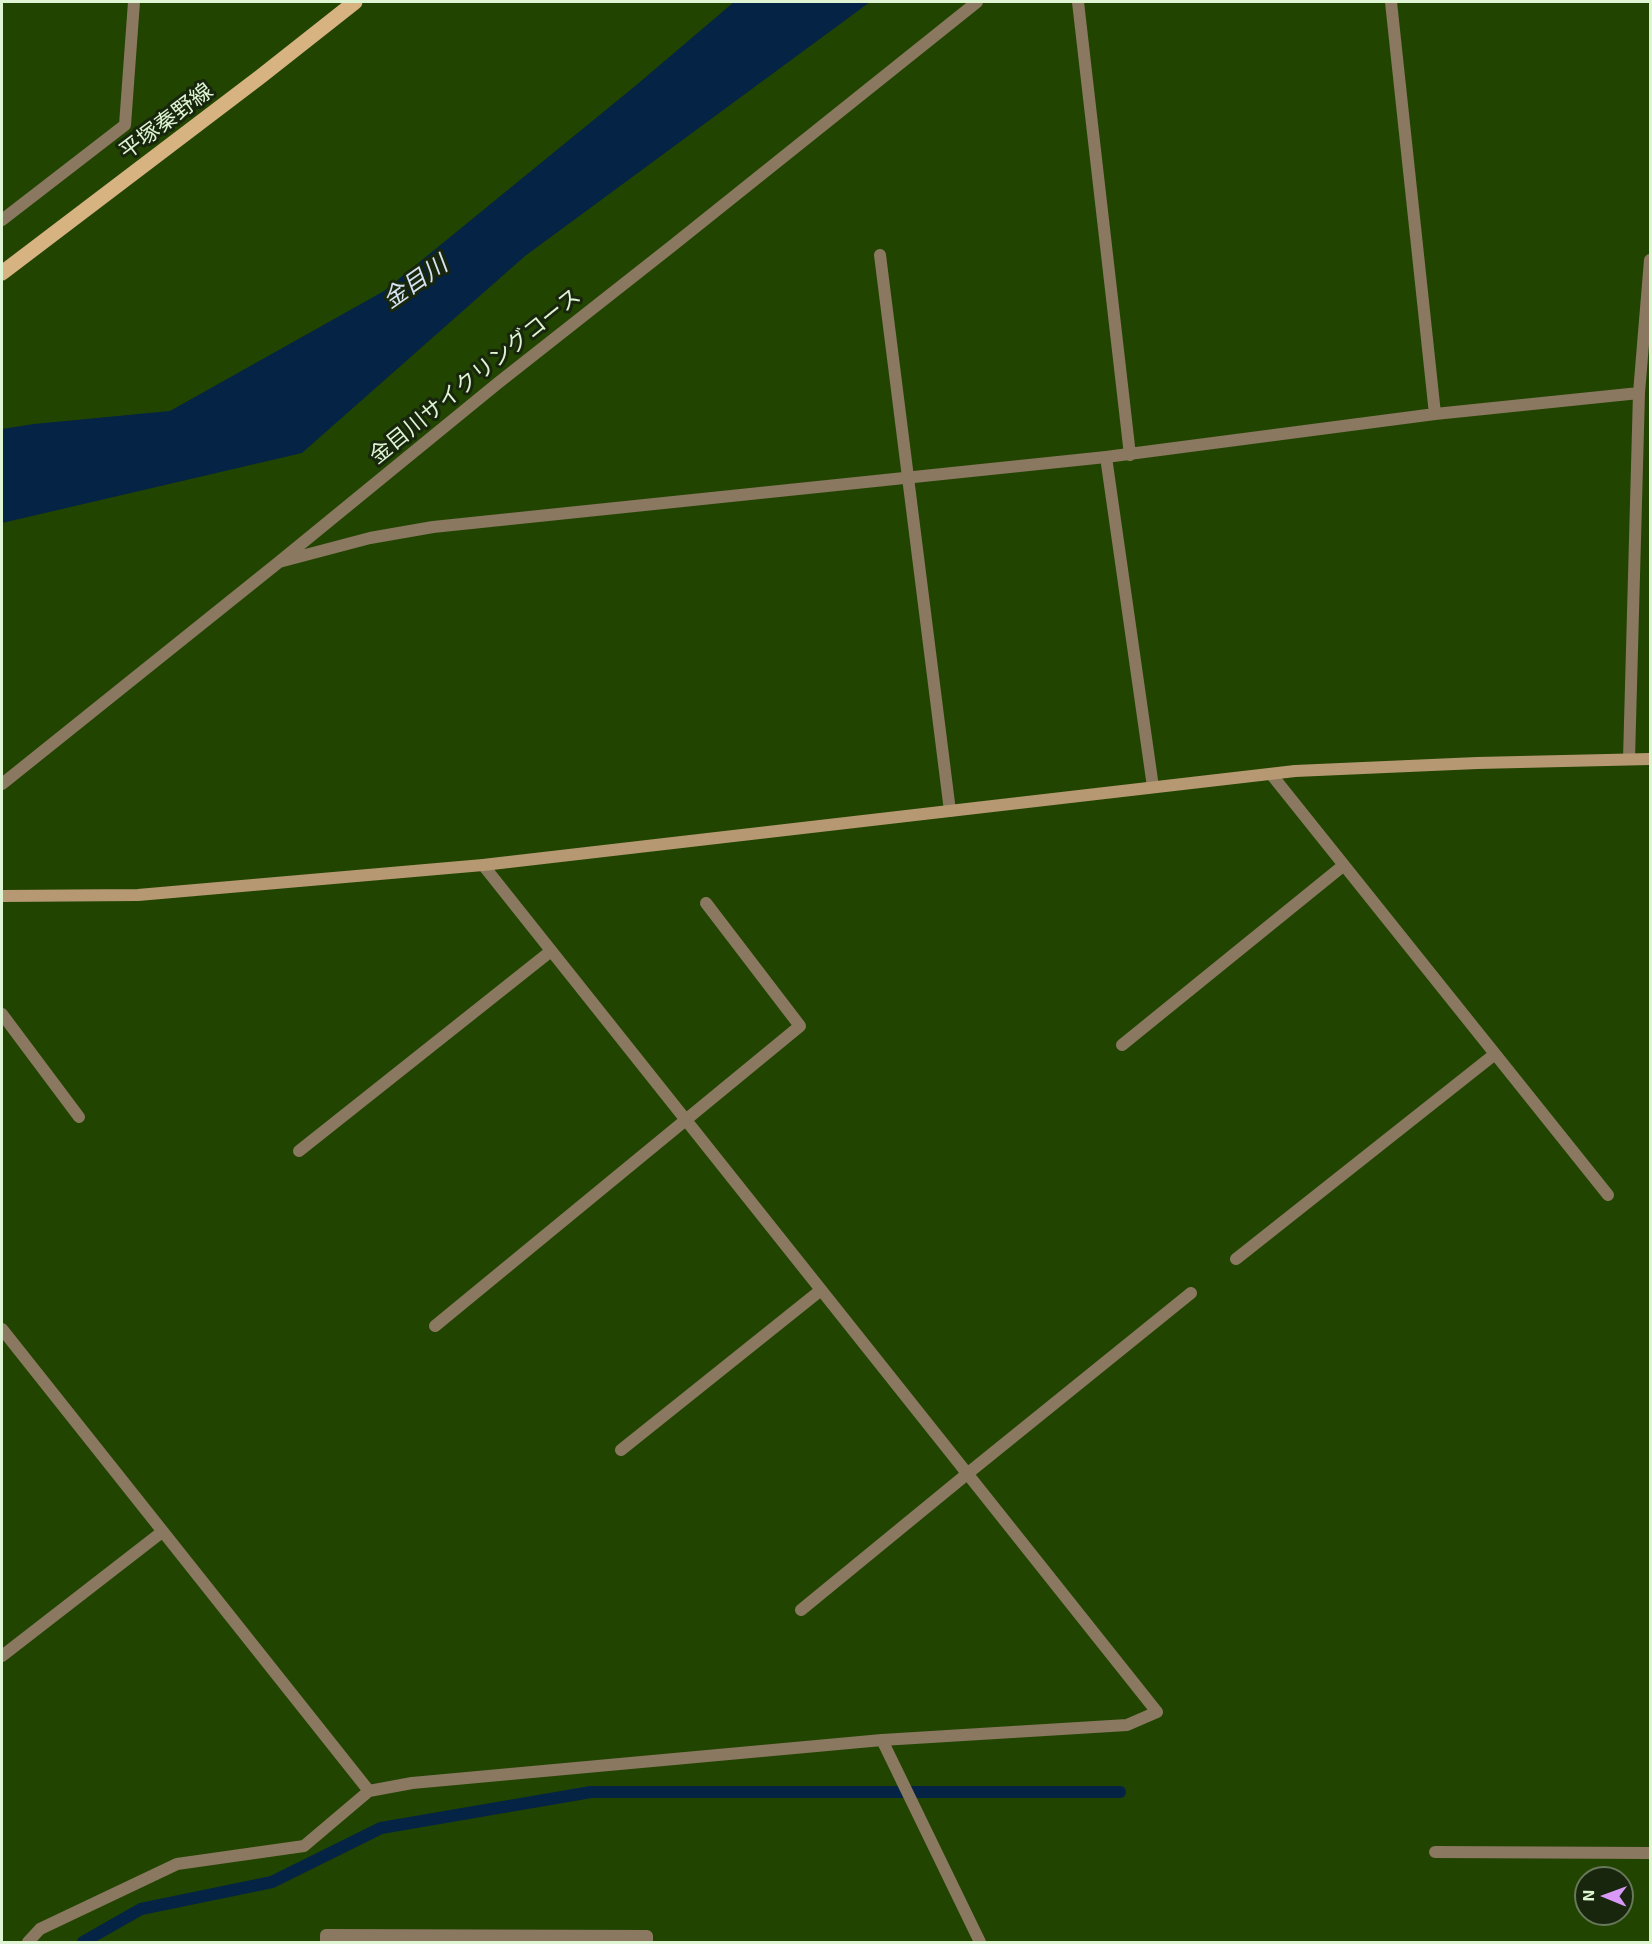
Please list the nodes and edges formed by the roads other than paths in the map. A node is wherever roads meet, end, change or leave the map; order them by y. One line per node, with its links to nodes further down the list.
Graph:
1 (134, 2): 6 (street)
2 (355, 2): 9 (main road, 平塚秦野線)
3 (977, 2): 15 (street, 金目川サイクリングコース)
4 (1078, 2): 12 (street)
5 (1391, 2): 11 (street)
6 (2, 220)
7 (880, 255): 14 (street)
8 (1650, 260): 10 (street)
9 (2, 273)
10 (1639, 393): 11 (street); 16 (street)
11 (1435, 414): 12 (street)
12 (1130, 455): 13 (street)
13 (1106, 457): 14 (street); 20 (street)
14 (908, 478): 15 (street); 21 (street)
15 (279, 562): 19 (street, 金目川サイクリングコース)
16 (1629, 759): 17 (street); 18 (street)
17 (1650, 759)
18 (1271, 774): 20 (street); 23 (street)
19 (2, 784)
20 (1153, 787): 21 (street)
21 (950, 811): 22 (street)
22 (483, 865): 24 (street); 26 (street)
23 (1344, 865): 28 (street); 29 (street)
24 (2, 896)
25 (706, 903): 31 (street)
26 (551, 951): 31 (street); 32 (street)
27 (2, 1014): 30 (street)
28 (1122, 1045)
29 (1495, 1054): 33 (street); 34 (street)
30 (79, 1117)
31 (685, 1119): 35 (street); 37 (street)
32 (299, 1151)
33 (1608, 1195)
34 (1236, 1259)
35 (821, 1290): 39 (street); 40 (street)
36 (1191, 1293): 40 (street)
37 (435, 1326)
38 (2, 1329): 41 (street)
39 (621, 1449)
40 (967, 1474): 42 (street); 44 (street)
41 (162, 1532): 43 (street); 45 (street)
42 (801, 1610)
43 (2, 1656)
44 (882, 1740): 45 (street); 51 (street)
45 (369, 1791): 48 (street)
46 (1435, 1852): 47 (street)
47 (1650, 1853)
48 (28, 1942)
49 (326, 1942): 50 (street)
50 (647, 1942)
51 (980, 1942)

